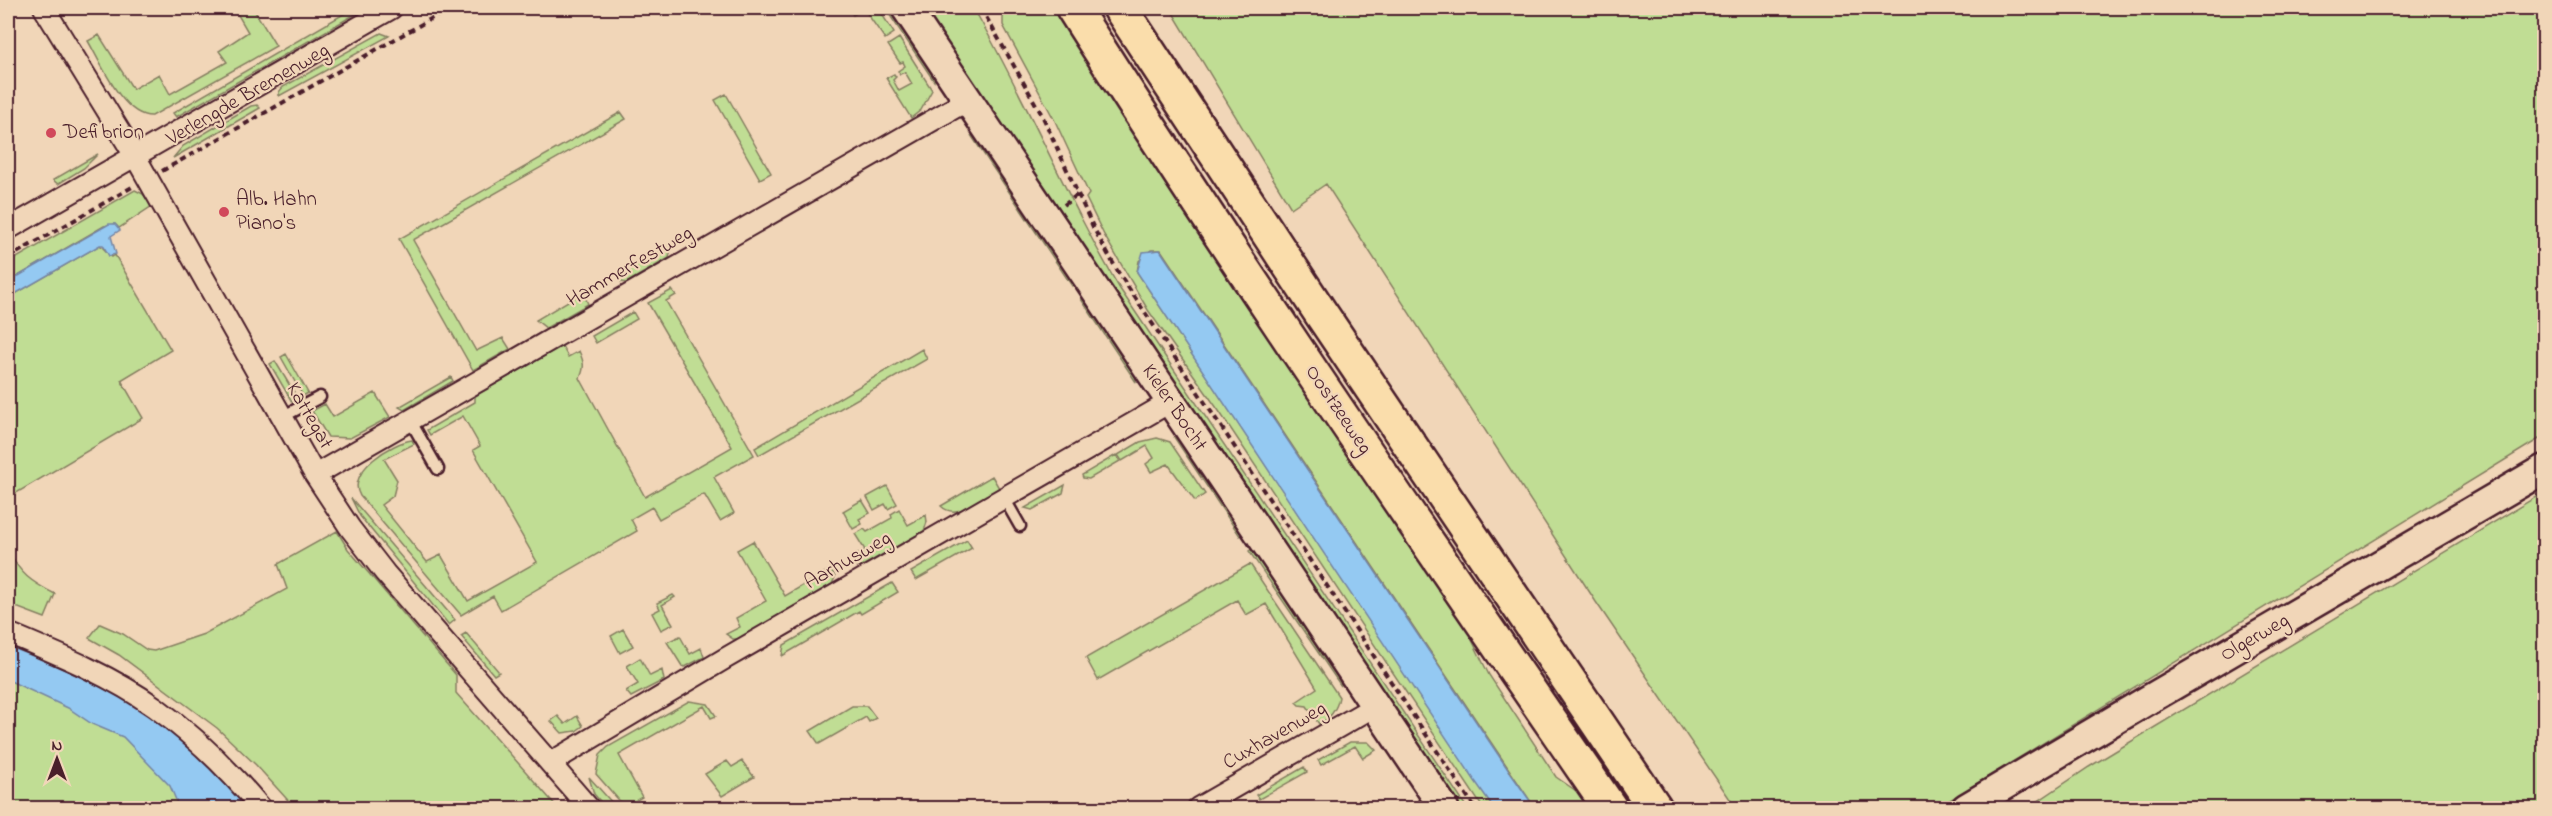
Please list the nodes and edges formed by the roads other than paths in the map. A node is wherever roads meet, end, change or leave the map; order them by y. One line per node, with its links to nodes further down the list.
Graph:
1 (44, 8): 7 (street, Kattegat)
2 (392, 8): 7 (street, Verlengde Bremenweg)
3 (906, 8): 6 (street, Kieler Bocht)
4 (1073, 8): 25 (highway, Oostzeeweg)
5 (1120, 8): 26 (highway, Oostzeeweg)
6 (968, 100): 10 (street, Kieler Bocht); 12 (street, Hammerfestweg)
7 (135, 156): 8 (street, Verlengde Bremenweg); 11 (street, Kattegat)
8 (8, 229)
9 (320, 397): 11 (lane)
10 (1170, 402): 16 (street, Aarhusweg); 19 (street, Kieler Bocht)
11 (282, 417): 15 (street, Kattegat)
12 (410, 420): 13 (lane); 15 (street, Hammerfestweg)
13 (438, 469)
14 (2544, 470): 27 (street, Olgerweg)
15 (315, 475): 20 (street, Kattegat)
16 (1004, 498): 17 (lane); 20 (street, Aarhusweg)
17 (1020, 526)
18 (8, 633): 21 (street)
19 (1375, 706): 23 (street, Cuxhavenweg); 24 (street, Kieler Bocht)
20 (550, 763): 22 (street, Kattegat)
21 (261, 808)
22 (588, 808)
23 (1198, 808)
24 (1444, 808)
25 (1610, 808)
26 (1655, 808)
27 (1966, 808)

